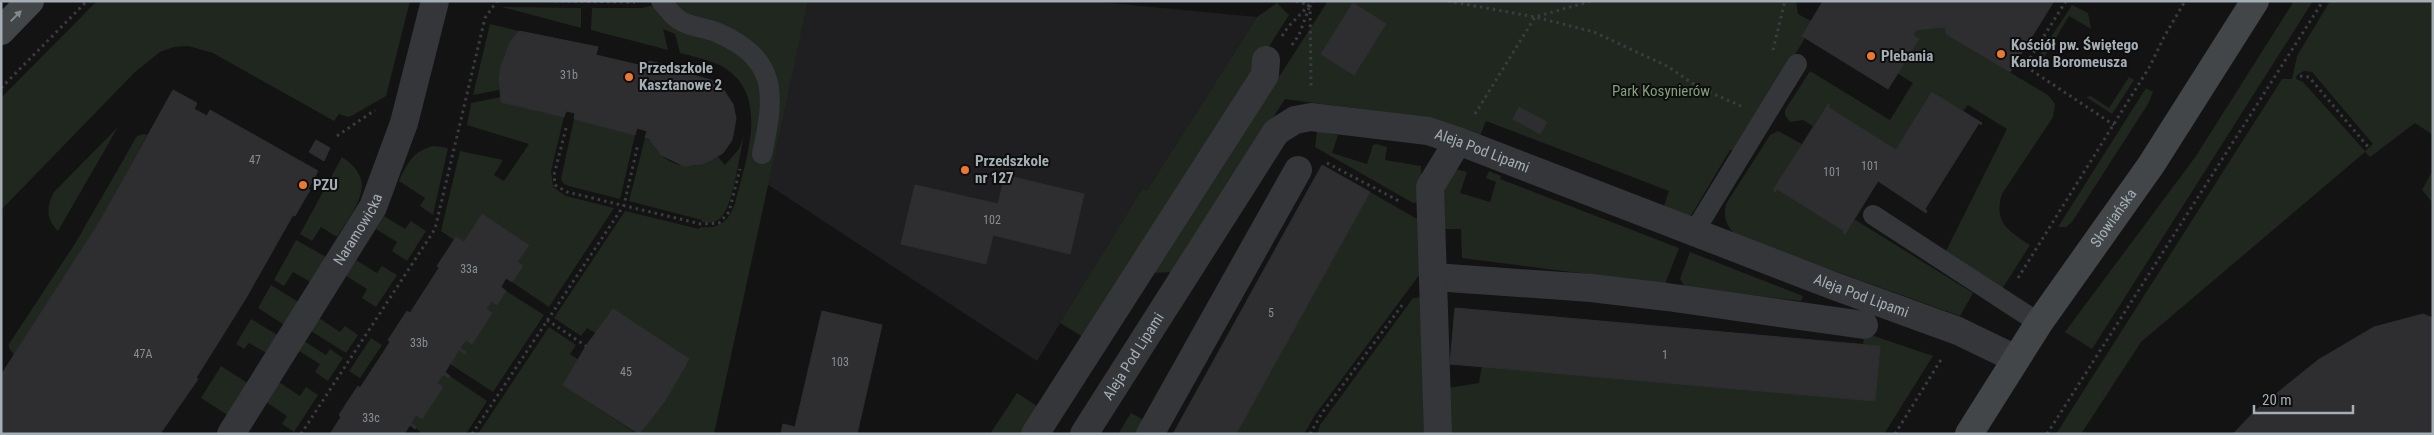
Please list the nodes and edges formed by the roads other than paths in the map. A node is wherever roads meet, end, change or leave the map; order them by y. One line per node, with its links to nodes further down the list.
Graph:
1 (30, 1): 5 (street, one-way to 1)
2 (435, 1): 19 (street, Naramowicka)
3 (661, 1): 9 (lane)
4 (2255, 1): 14 (street, Słowiańska)
5 (1, 31)
6 (1278, 54): 17 (street)
7 (1797, 64): 12 (lane)
8 (1458, 140): 12 (street, Aleja Pod Lipami); 13 (street); 18 (street, Aleja Pod Lipami)
9 (762, 154)
10 (1298, 170): 22 (street)
11 (1873, 215): 14 (lane)
12 (1694, 232): 16 (street, Aleja Pod Lipami)
13 (1434, 277): 15 (street); 23 (street)
14 (2039, 323): 16 (street, Słowiańska)
15 (1864, 326)
16 (2016, 359): 24 (street, Słowiańska)
17 (1081, 362): 18 (street); 20 (street)
18 (1123, 372): 21 (street, Aleja Pod Lipami)
19 (231, 434)
20 (1035, 434)
21 (1084, 434)
22 (1150, 434)
23 (1438, 434)
24 (1969, 434)

